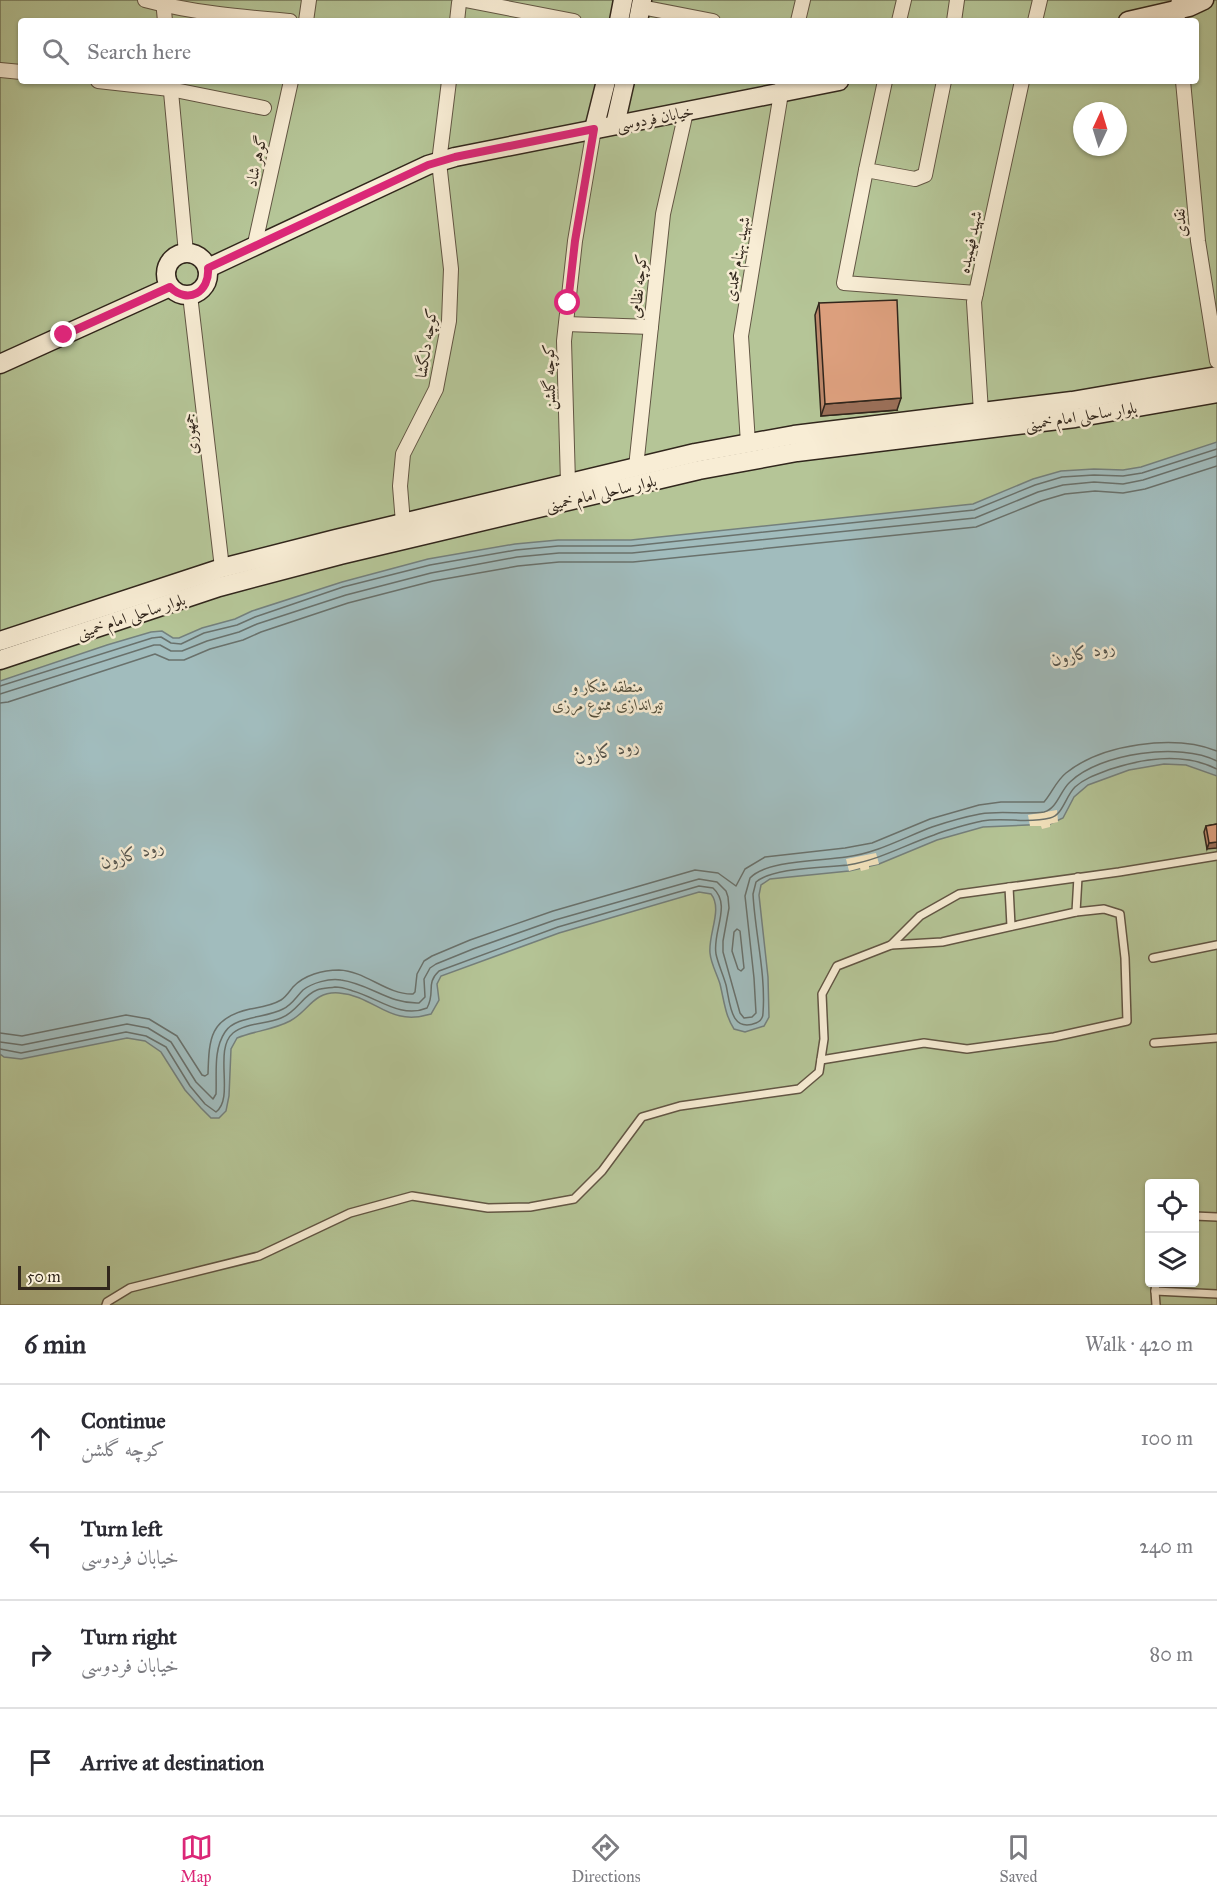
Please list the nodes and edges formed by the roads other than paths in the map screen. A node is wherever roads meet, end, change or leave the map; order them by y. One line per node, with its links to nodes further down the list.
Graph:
1 (146, 0): 9 (street)
2 (309, 0): 16 (street)
3 (470, 0): 10 (street); 17 (street)
4 (623, 0): 19 (main road)
5 (803, 0): 21 (street)
6 (904, 0): 22 (street)
7 (957, 0): 23 (street)
8 (1040, 0): 24 (street)
9 (164, 3): 14 (street); 15 (street)
10 (532, 6): 18 (street)
11 (1186, 7): 12 (main road); 25 (main road)
12 (1217, 8)
13 (640, 9): 20 (street)
14 (165, 18)
15 (255, 18)
16 (306, 18)
17 (457, 18)
18 (566, 18)
19 (620, 18)
20 (695, 18)
21 (799, 18)
22 (900, 18)
23 (954, 18)
24 (1036, 18)
25 (1140, 18)
26 (0, 70): 27 (street)
27 (18, 72)
28 (152, 84): 38 (street)
29 (290, 84): 46 (street, گوهر شاد)
30 (449, 84): 44 (street, کوچه دلگشا)
31 (605, 84): 43 (main road)
32 (624, 84): 42 (main road)
33 (810, 84): 39 (main road, خیابان فردوسی)
34 (884, 84): 45 (street)
35 (943, 84): 45 (street)
36 (1021, 84): 50 (street, شهید فهمیده)
37 (1184, 84): 54 (street, نقدی)
38 (170, 85): 40 (street); 47 (street)
39 (781, 87): 41 (main road, خیابان فردوسی); 59 (street, شهید بهنام محمدی)
40 (264, 108)
41 (686, 112): 42 (main road, خیابان فردوسی); 53 (street, کوچه نظامی)
42 (615, 125): 43 (main road, خیابان فردوسی)
43 (594, 129): 44 (main road, خیابان فردوسی); 52 (street, کوچه گلشن)
44 (439, 162): 46 (main road, خیابان فردوسی); 62 (street, کوچه دلگشا)
45 (866, 170): 50 (street)
46 (254, 248): 48 (main road, خیابان فردوسی)
47 (186, 253): 48 (main road); 49 (main road)
48 (208, 268): 51 (main road)
49 (170, 287): 51 (main road); 55 (main road)
50 (976, 293): 58 (street, شهید فهمیده)
51 (190, 295): 63 (street, جمهوری)
52 (566, 324): 53 (street); 61 (street, کوچه گلشن)
53 (651, 327): 60 (street, کوچه نظامی)
54 (1217, 361)
55 (0, 364)
56 (1217, 376): 58 (main road, بلوار ساحلی امام خمینی)
57 (1217, 393): 63 (main road, بلوار ساحلی امام خمینی)
58 (981, 412): 59 (main road, بلوار ساحلی امام خمینی)
59 (748, 443): 60 (main road, بلوار ساحلی امام خمینی)
60 (636, 467): 61 (main road, بلوار ساحلی امام خمینی)
61 (568, 483): 62 (main road, بلوار ساحلی امام خمینی)
62 (403, 523): 63 (main road, بلوار ساحلی امام خمینی)
63 (223, 577): 64 (main road, بلوار ساحلی امام خمینی); 65 (main road, بلوار ساحلی امام خمینی)
64 (0, 641)
65 (0, 660)
66 (1217, 856): 67 (lane)
67 (1078, 877): 68 (lane); 69 (lane)
68 (1009, 887): 70 (lane); 71 (lane)
69 (1076, 912): 70 (lane); 76 (lane)
70 (1011, 926): 71 (lane)
71 (891, 945): 76 (lane)
72 (1217, 945): 73 (lane)
73 (1153, 958)
74 (1217, 1038): 75 (lane)
75 (1154, 1043)
76 (821, 1060): 82 (lane)
77 (1199, 1216): 78 (lane)
78 (1217, 1217)
79 (1156, 1287): 80 (lane)
80 (1155, 1292): 81 (lane); 83 (lane)
81 (1217, 1294)
82 (106, 1305)
83 (1156, 1305)

